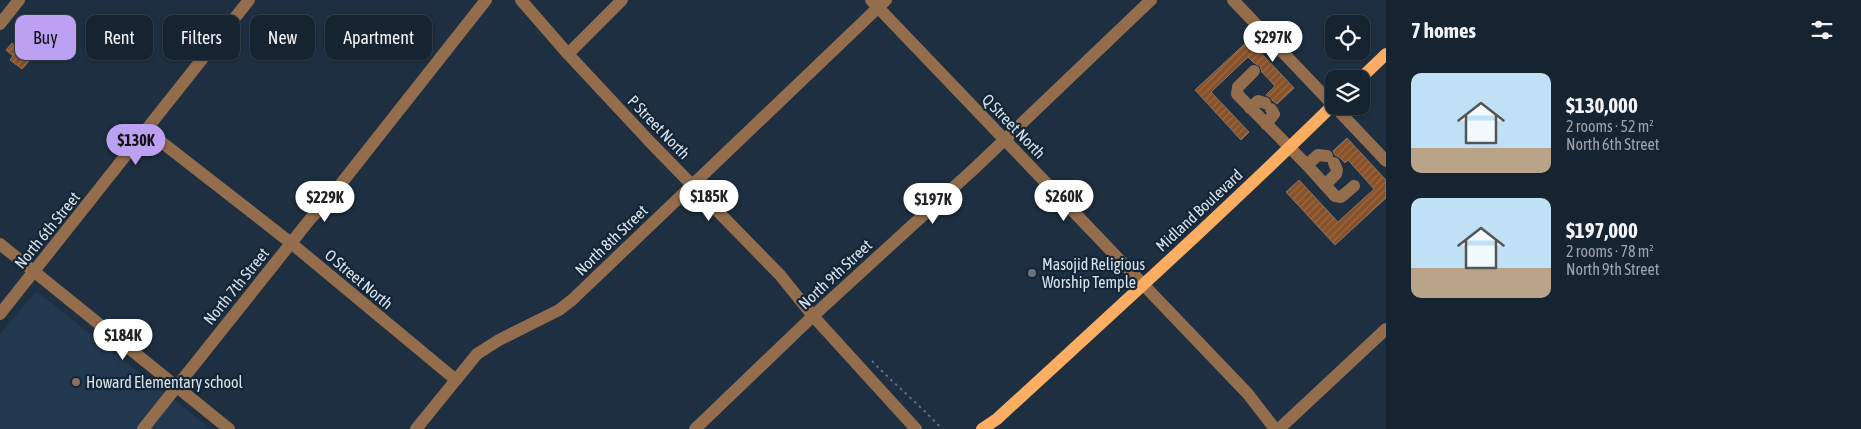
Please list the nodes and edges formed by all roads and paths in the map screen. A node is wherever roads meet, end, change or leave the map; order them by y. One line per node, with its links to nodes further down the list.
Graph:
1 (19, 0): 9 (street)
2 (249, 0): 17 (street, North 6th Street)
3 (486, 0): 25 (street, North 7th Street)
4 (521, 0): 10 (street, P Street North)
5 (622, 0): 10 (street)
6 (1151, 0): 18 (street, North 9th Street)
7 (1233, 0): 14 (street)
8 (878, 3): 18 (street, Q Street North); 22 (street, North 8th Street)
9 (0, 24)
10 (568, 54): 22 (street, P Street North)
11 (1386, 54): 12 (main road)
12 (1369, 70)
13 (1254, 71): 19 (street)
14 (1325, 97)
15 (1325, 113): 19 (main road, Midland Boulevard)
16 (1342, 115): 20 (street)
17 (146, 130): 25 (street, O Street North); 27 (street, North 6th Street)
18 (1005, 139): 28 (street, Q Street North); 30 (street, North 9th Street)
19 (1290, 148): 21 (street); 28 (main road, Midland Boulevard)
20 (1386, 161)
21 (1307, 165): 23 (street); 23 (street)
22 (692, 185): 30 (street, P Street North); 32 (street, North 8th Street)
23 (1325, 185): 24 (street)
24 (1354, 186)
25 (291, 243): 32 (street, O Street North); 33 (street, North 7th Street)
26 (0, 244): 27 (street)
27 (34, 271): 29 (street, North 6th Street); 33 (street)
28 (1143, 284): 34 (main road, Midland Boulevard); 41 (street, Q Street North)
29 (0, 314)
30 (813, 316): 38 (street, North 9th Street); 39 (street, P Street North)
31 (1386, 329): 41 (street)
32 (456, 380): 37 (street, North 8th Street)
33 (177, 387): 35 (street, North 7th Street); 36 (street)
34 (993, 424): 40 (main road, Midland Boulevard)
35 (143, 429)
36 (229, 429)
37 (416, 429)
38 (695, 429)
39 (916, 429)
40 (982, 429)
41 (1277, 429)

